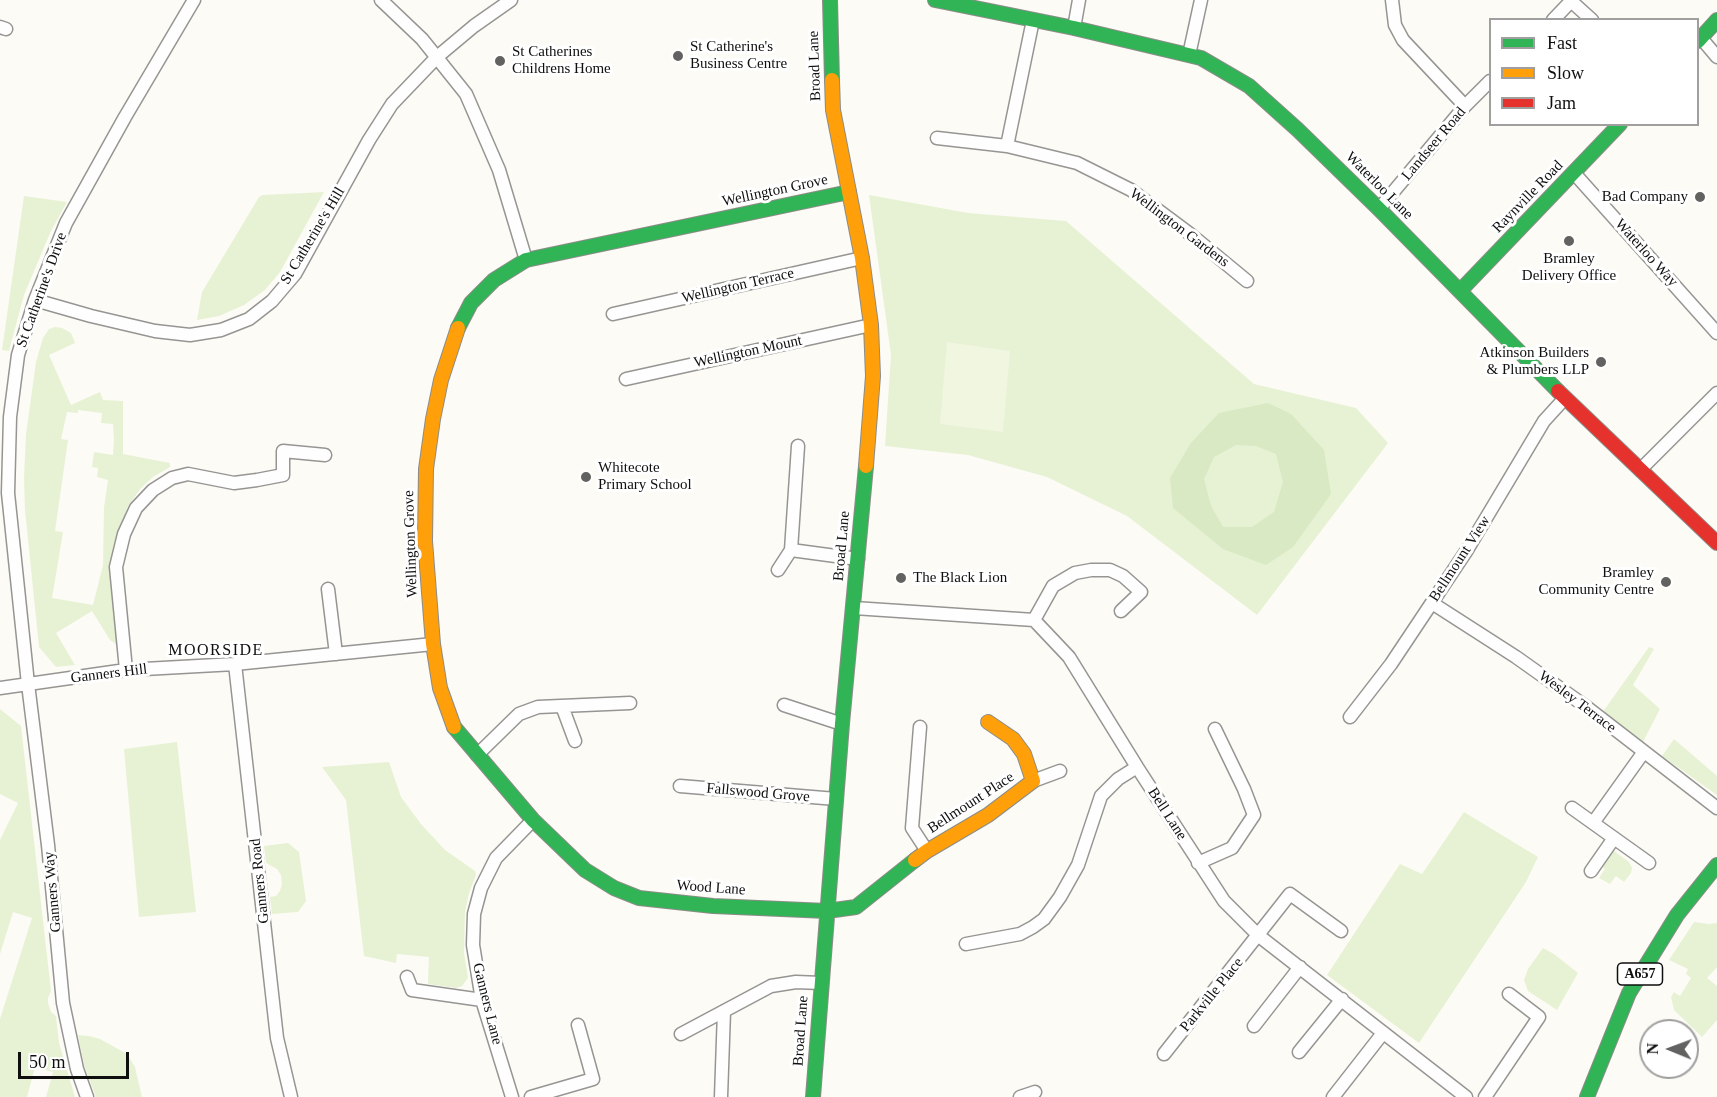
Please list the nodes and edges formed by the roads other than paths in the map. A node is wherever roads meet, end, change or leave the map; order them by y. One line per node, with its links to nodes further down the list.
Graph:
1 (194, 0): 33 (street, St Catherine's Drive)
2 (381, 0): 19 (street)
3 (512, 0): 19 (street, St Catherine's Hill)
4 (830, 0): 27 (street, Broad Lane)
5 (1009, 0): 11 (street)
6 (1079, 0): 16 (street)
7 (1202, 0): 18 (street)
8 (1392, 0): 22 (street)
9 (941, 1): 11 (street, Waterloo Lane)
10 (1572, 1): 12 (street); 13 (street)
11 (1007, 15): 14 (street, Waterloo Lane)
12 (1555, 18)
13 (1590, 18)
14 (1033, 20): 16 (street, Waterloo Lane); 25 (street)
15 (1717, 20): 17 (street)
16 (1074, 28): 18 (street, Waterloo Lane)
17 (1699, 40): 20 (street)
18 (1189, 55): 28 (street, Waterloo Lane)
19 (437, 57): 30 (street); 33 (street, St Catherine's Hill)
20 (1717, 57)
21 (1489, 83): 22 (street, Landseer Road)
22 (1465, 106): 28 (street, Landseer Road)
23 (1618, 126): 26 (street, Raynville Road)
24 (937, 138): 25 (street, Wellington Gardens)
25 (1007, 146): 31 (street, Wellington Gardens)
26 (1574, 173): 32 (street, Raynville Road); 36 (street, Waterloo Way)
27 (849, 192): 29 (street, Broad Lane); 30 (street, Wellington Grove)
28 (1379, 209): 32 (street, Waterloo Lane)
29 (862, 258): 34 (street, Wellington Terrace); 35 (street, Broad Lane)
30 (526, 260): 52 (street, Wellington Grove)
31 (1247, 280)
32 (1460, 291): 39 (street, Waterloo Lane)
33 (35, 300): 56 (street, St Catherine's Drive)
34 (613, 314)
35 (871, 325): 37 (street, Wellington Mount); 45 (street, Broad Lane)
36 (1717, 333)
37 (626, 379)
38 (1717, 393): 42 (street)
39 (1565, 398): 42 (street, Waterloo Lane); 48 (street, Bellmount View)
40 (798, 447): 44 (street)
41 (325, 455): 55 (street)
42 (1640, 470): 43 (street, Waterloo Lane)
43 (1717, 543)
44 (791, 550): 45 (street); 46 (street)
45 (858, 559): 49 (street, Broad Lane)
46 (778, 570)
47 (328, 590): 53 (street)
48 (1431, 603): 61 (street, Bellmount View); 67 (street, Wesley Terrace)
49 (854, 608): 51 (street); 63 (street, Broad Lane)
50 (1121, 611): 51 (street)
51 (1034, 620): 69 (street, Bell Lane)
52 (433, 644): 53 (street, Ganners Hill); 68 (street, Wellington Grove)
53 (336, 654): 54 (street, Ganners Hill)
54 (235, 664): 55 (street, Ganners Hill); 104 (street, Ganners Road)
55 (126, 670): 56 (street, Ganners Hill)
56 (28, 684): 57 (street, Ganners Hill); 103 (street, Ganners Way)
57 (0, 687)
58 (630, 704): 60 (street)
59 (784, 705): 63 (street)
60 (562, 706): 66 (street); 68 (street)
61 (1350, 717)
62 (988, 722): 71 (street, Bellmount Place)
63 (842, 724): 73 (street, Broad Lane)
64 (920, 727): 79 (street, Bellmount Place)
65 (1215, 729): 80 (street)
66 (575, 741)
67 (1643, 753): 75 (street, Wesley Terrace); 77 (street)
68 (477, 755): 76 (street, Wellington Grove)
69 (1137, 767): 80 (street, Bell Lane); 88 (street)
70 (1060, 771): 71 (street, Bellmount Place)
71 (1032, 781): 79 (street, Bellmount Place)
72 (680, 786): 73 (street, Fallswood Grove)
73 (836, 799): 85 (street, Broad Lane)
74 (1572, 808): 77 (street)
75 (1717, 808)
76 (533, 820): 84 (street, Wellington Grove); 94 (street, Ganners Lane)
77 (1593, 823): 78 (street)
78 (1614, 838): 81 (street); 83 (street)
79 (927, 851): 85 (street, Bellmount Place)
80 (1198, 863): 87 (street, Bell Lane)
81 (1649, 863)
82 (1717, 865): 113 (street, A657)
83 (1591, 871)
84 (599, 879): 85 (street, Wood Lane)
85 (827, 911): 91 (street, Broad Lane)
86 (1341, 931): 87 (street, Parkville Place)
87 (1259, 936): 89 (street, Bell Lane); 101 (street, Parkville Place)
88 (966, 944)
89 (1300, 967): 93 (street, Bell Lane); 97 (street)
90 (407, 976): 94 (street)
91 (821, 983): 95 (street); 108 (street, Broad Lane)
92 (1509, 994): 112 (street)
93 (1342, 999): 98 (street, Bell Lane); 100 (street)
94 (482, 1000): 105 (street, Ganners Lane)
95 (724, 1011): 99 (street); 107 (street)
96 (578, 1025): 106 (street)
97 (1254, 1026)
98 (1383, 1033): 110 (street); 111 (street, Bell Lane)
99 (681, 1034)
100 (1299, 1052)
101 (1164, 1054)
102 (1035, 1092): 109 (street)
103 (87, 1097)
104 (291, 1097)
105 (512, 1097)
106 (531, 1097)
107 (721, 1097)
108 (813, 1097)
109 (1020, 1097)
110 (1333, 1097)
111 (1466, 1097)
112 (1485, 1097)
113 (1587, 1097)

